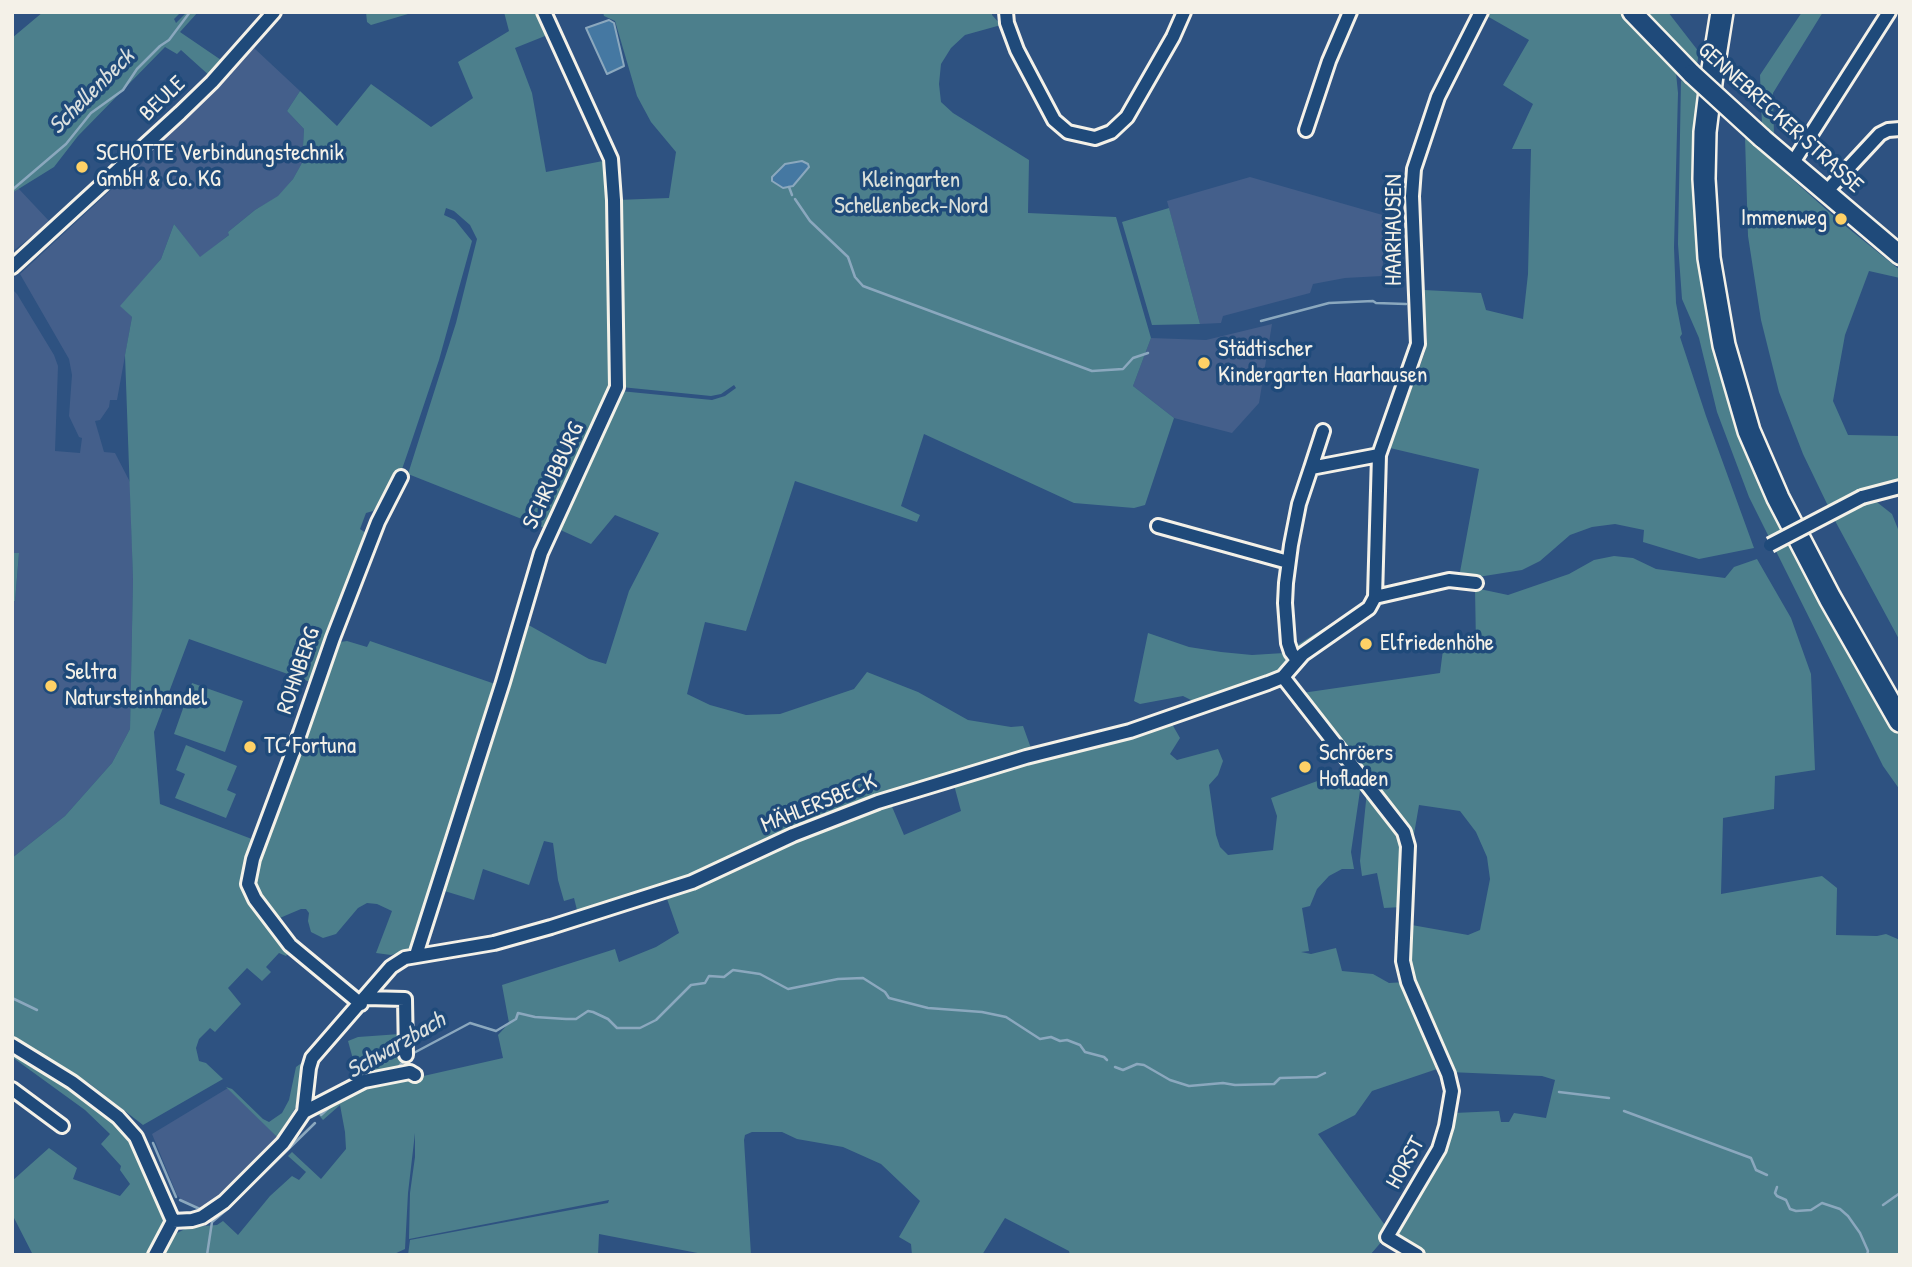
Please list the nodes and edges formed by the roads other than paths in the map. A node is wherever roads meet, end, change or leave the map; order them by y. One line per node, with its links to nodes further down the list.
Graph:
1 (274, 12): 16 (street, BEULE)
2 (544, 12): 31 (street, SCHRUBBURG)
3 (1006, 12): 4 (street)
4 (1184, 12)
5 (1350, 12): 12 (street)
6 (1481, 12): 18 (street, HAARHAUSEN)
7 (1632, 12): 13 (main road, GENNEBRECKER STRASSE, bridge)
8 (1722, 12): 30 (highway)
9 (1735, 12): 29 (highway)
10 (1889, 12): 13 (street)
11 (1900, 129): 14 (street)
12 (1306, 130)
13 (1791, 164): 14 (main road, GENNEBRECKER STRASSE)
14 (1826, 192): 15 (main road, GENNEBRECKER STRASSE)
15 (1900, 255)
16 (12, 267)
17 (1322, 431): 19 (street)
18 (1379, 455): 19 (street); 26 (street, HAARHAUSEN)
19 (1311, 468): 24 (street)
20 (401, 477): 32 (street, ROHNBERG)
21 (1900, 487): 23 (street, bridge)
22 (1158, 526): 24 (street)
23 (1765, 547)
24 (1288, 562): 27 (street)
25 (1476, 583): 26 (street)
26 (1375, 597): 27 (street)
27 (1297, 660): 28 (street)
28 (1283, 677): 31 (street, MÄHLERSBECK); 39 (street, HORST)
29 (1900, 694)
30 (1900, 721)
31 (416, 955): 32 (street, MÄHLERSBECK)
32 (364, 1001): 35 (street, MÄHLERSBECK); 35 (street, MÄHLERSBECK)
33 (12, 1045): 37 (street)
34 (12, 1089): 36 (street)
35 (304, 1112): 37 (street, MÄHLERSBECK)
36 (62, 1126)
37 (173, 1221): 38 (street)
38 (155, 1255)
39 (1418, 1255)

